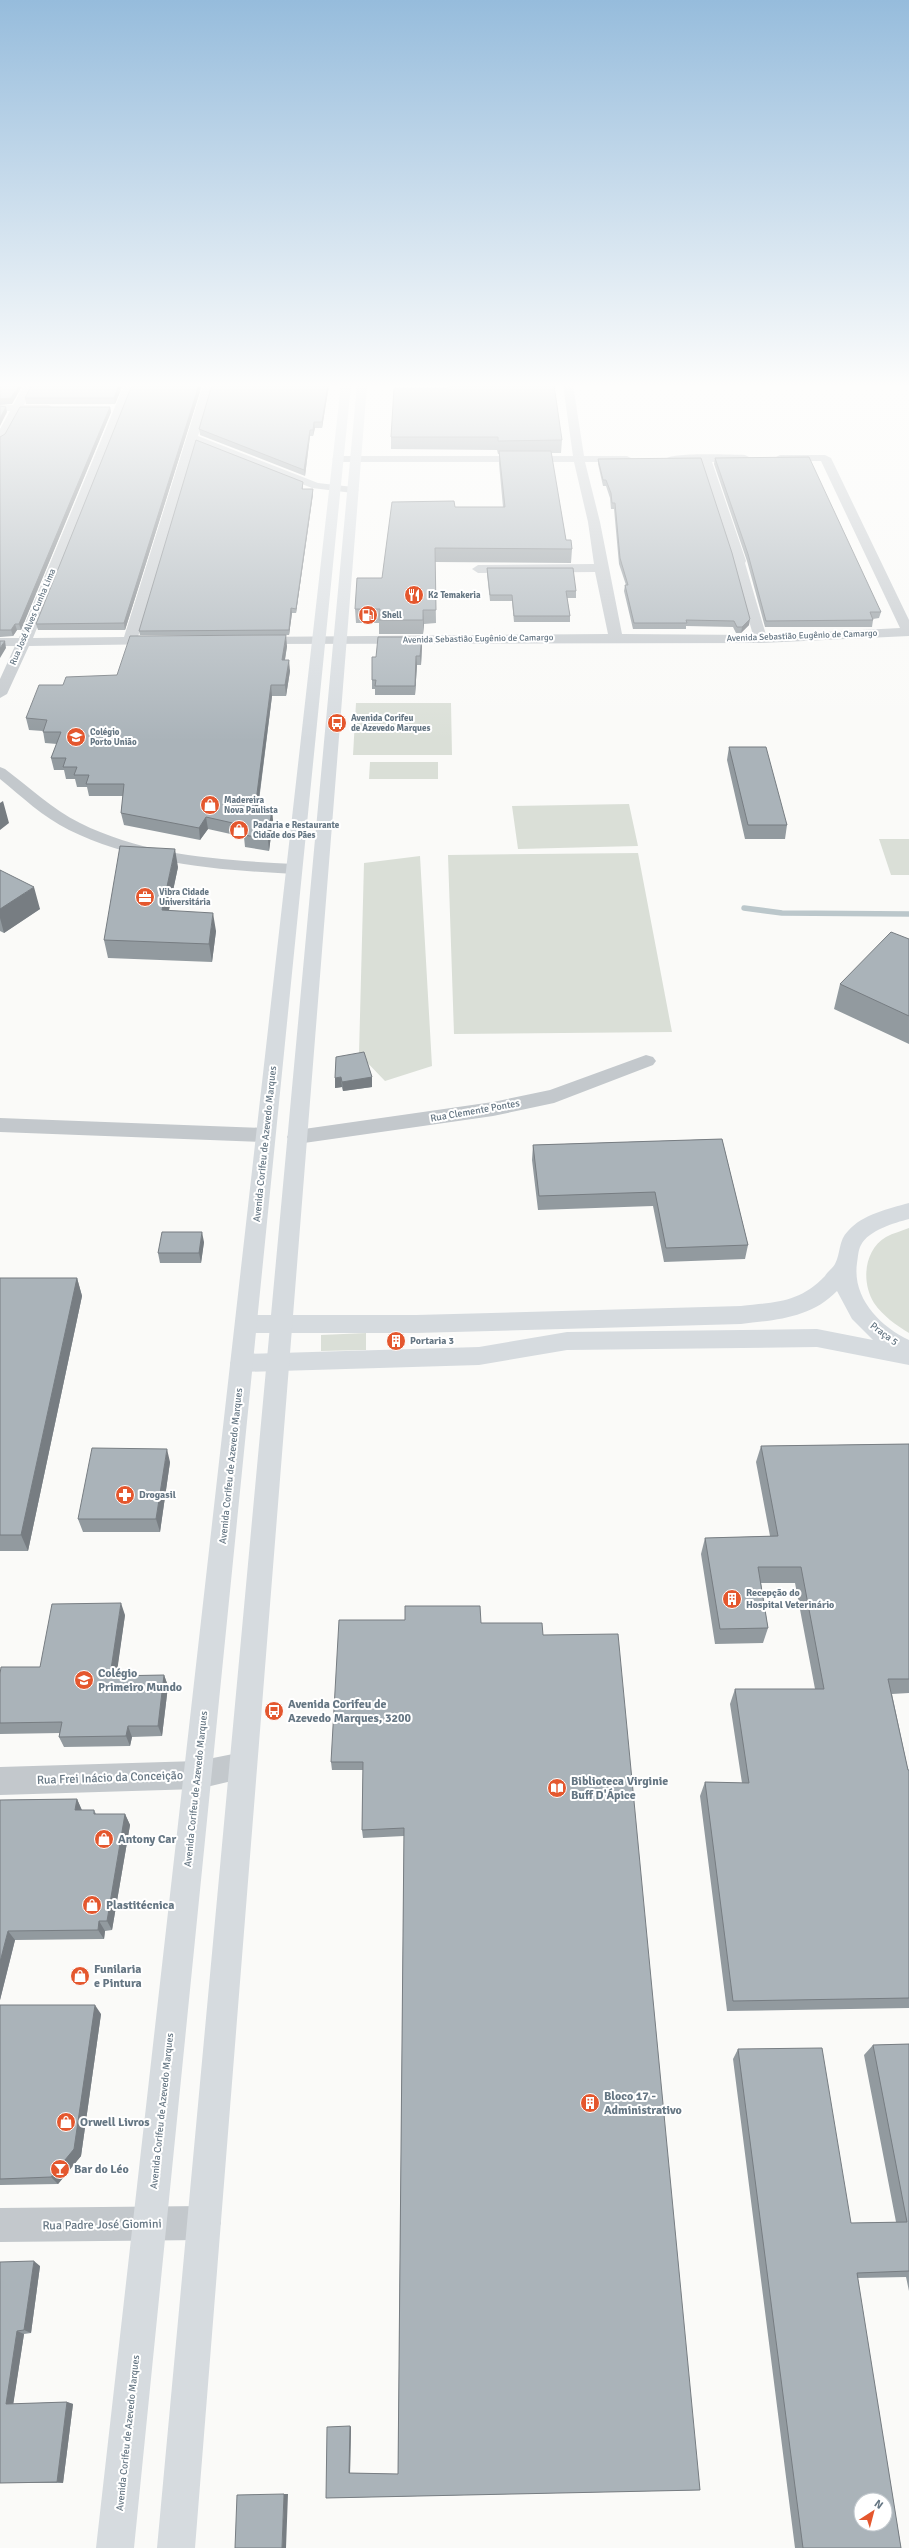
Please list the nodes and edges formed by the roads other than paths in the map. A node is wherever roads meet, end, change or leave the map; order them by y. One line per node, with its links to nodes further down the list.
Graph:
1 (78, 504): 19 (street, Rua José Alves Cunha Lima)
2 (172, 504): 14 (street)
3 (333, 504): 17 (main road, Avenida Corifeu de Azevedo Marques)
4 (352, 504): 13 (main road)
5 (590, 504): 8 (street)
6 (721, 504): 12 (street)
7 (847, 504): 10 (street)
8 (601, 568): 9 (street); 11 (street)
9 (478, 569)
10 (908, 632): 12 (street, Avenida Sebastião Eugênio de Camargo)
11 (616, 638): 12 (street, Avenida Sebastião Eugênio de Camargo); 13 (street, Avenida Sebastião Eugênio de Camargo)
12 (761, 639)
13 (340, 640): 17 (street, Avenida Sebastião Eugênio de Camargo); 23 (main road)
14 (130, 641): 15 (street); 19 (street)
15 (170, 641)
16 (241, 641): 17 (street, Avenida Sebastião Eugênio de Camargo)
17 (319, 641): 22 (main road, Avenida Corifeu de Azevedo Marques)
18 (0, 642): 19 (street)
19 (24, 642): 20 (street, Rua José Alves Cunha Lima)
20 (0, 694)
21 (0, 772): 22 (street)
22 (294, 869): 23 (main road); 26 (main road, Avenida Corifeu de Azevedo Marques)
23 (312, 960): 27 (main road)
24 (646, 1061): 27 (street, Rua Clemente Pontes)
25 (0, 1125): 26 (street)
26 (265, 1135): 30 (main road, Avenida Corifeu de Azevedo Marques)
27 (297, 1137): 31 (main road)
28 (909, 1212): 29 (main road)
29 (843, 1270): 31 (main road); 32 (main road, Praça 5)
30 (246, 1324): 31 (main road); 35 (main road, Avenida Corifeu de Azevedo Marques)
31 (281, 1324): 34 (main road)
32 (909, 1350)
33 (909, 1356): 34 (main road)
34 (277, 1362): 35 (main road); 36 (main road)
35 (242, 1363): 37 (main road, Avenida Corifeu de Azevedo Marques)
36 (243, 1766): 37 (street, Rua Frei Inácio da Conceição); 39 (main road)
37 (198, 1775): 38 (street, Rua Frei Inácio da Conceição); 40 (main road, Avenida Corifeu de Azevedo Marques)
38 (0, 1781)
39 (204, 2223): 40 (street, Rua Padre José Giomini); 43 (main road)
40 (150, 2224): 41 (street, Rua Padre José Giomini); 42 (main road, Avenida Corifeu de Azevedo Marques)
41 (0, 2225)
42 (115, 2548)
43 (176, 2548)

